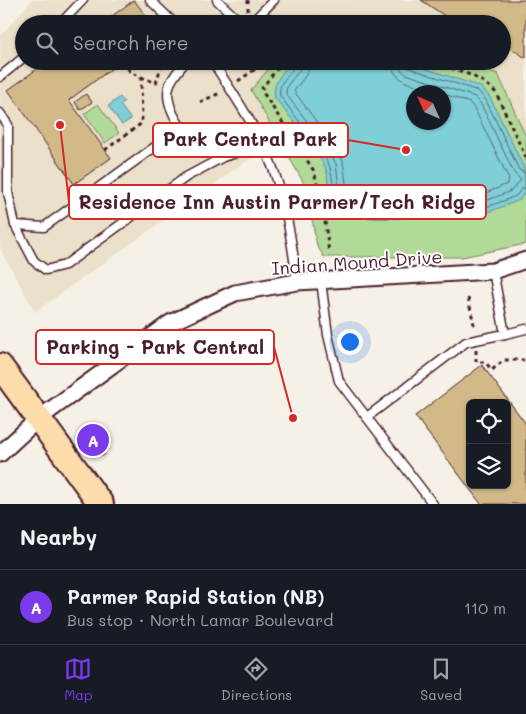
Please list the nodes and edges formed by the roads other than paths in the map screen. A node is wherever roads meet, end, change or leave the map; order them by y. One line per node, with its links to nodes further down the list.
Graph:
1 (83, 0): 5 (lane)
2 (150, 0): 6 (lane)
3 (217, 0): 7 (lane)
4 (274, 0): 8 (lane)
5 (69, 15)
6 (166, 15)
7 (233, 15)
8 (259, 15)
9 (15, 64): 12 (lane)
10 (180, 70): 14 (lane)
11 (218, 70): 15 (lane)
12 (0, 77)
13 (0, 113): 17 (lane)
14 (181, 128): 16 (lane); 17 (lane)
15 (261, 140): 16 (lane); 21 (lane)
16 (225, 156): 17 (lane)
17 (15, 225)
18 (526, 260): 19 (street, Indian Mound Drive)
19 (494, 271): 20 (street, Indian Mound Drive); 23 (lane)
20 (322, 281): 21 (street, Indian Mound Drive); 25 (lane)
21 (297, 282): 26 (street, Indian Mound Drive)
22 (526, 329): 23 (lane)
23 (505, 334): 25 (lane)
24 (0, 366): 26 (main road)
25 (367, 417): 29 (lane)
26 (38, 419): 27 (street, Indian Mound Drive); 28 (main road)
27 (0, 454)
28 (101, 504)
29 (433, 504)

